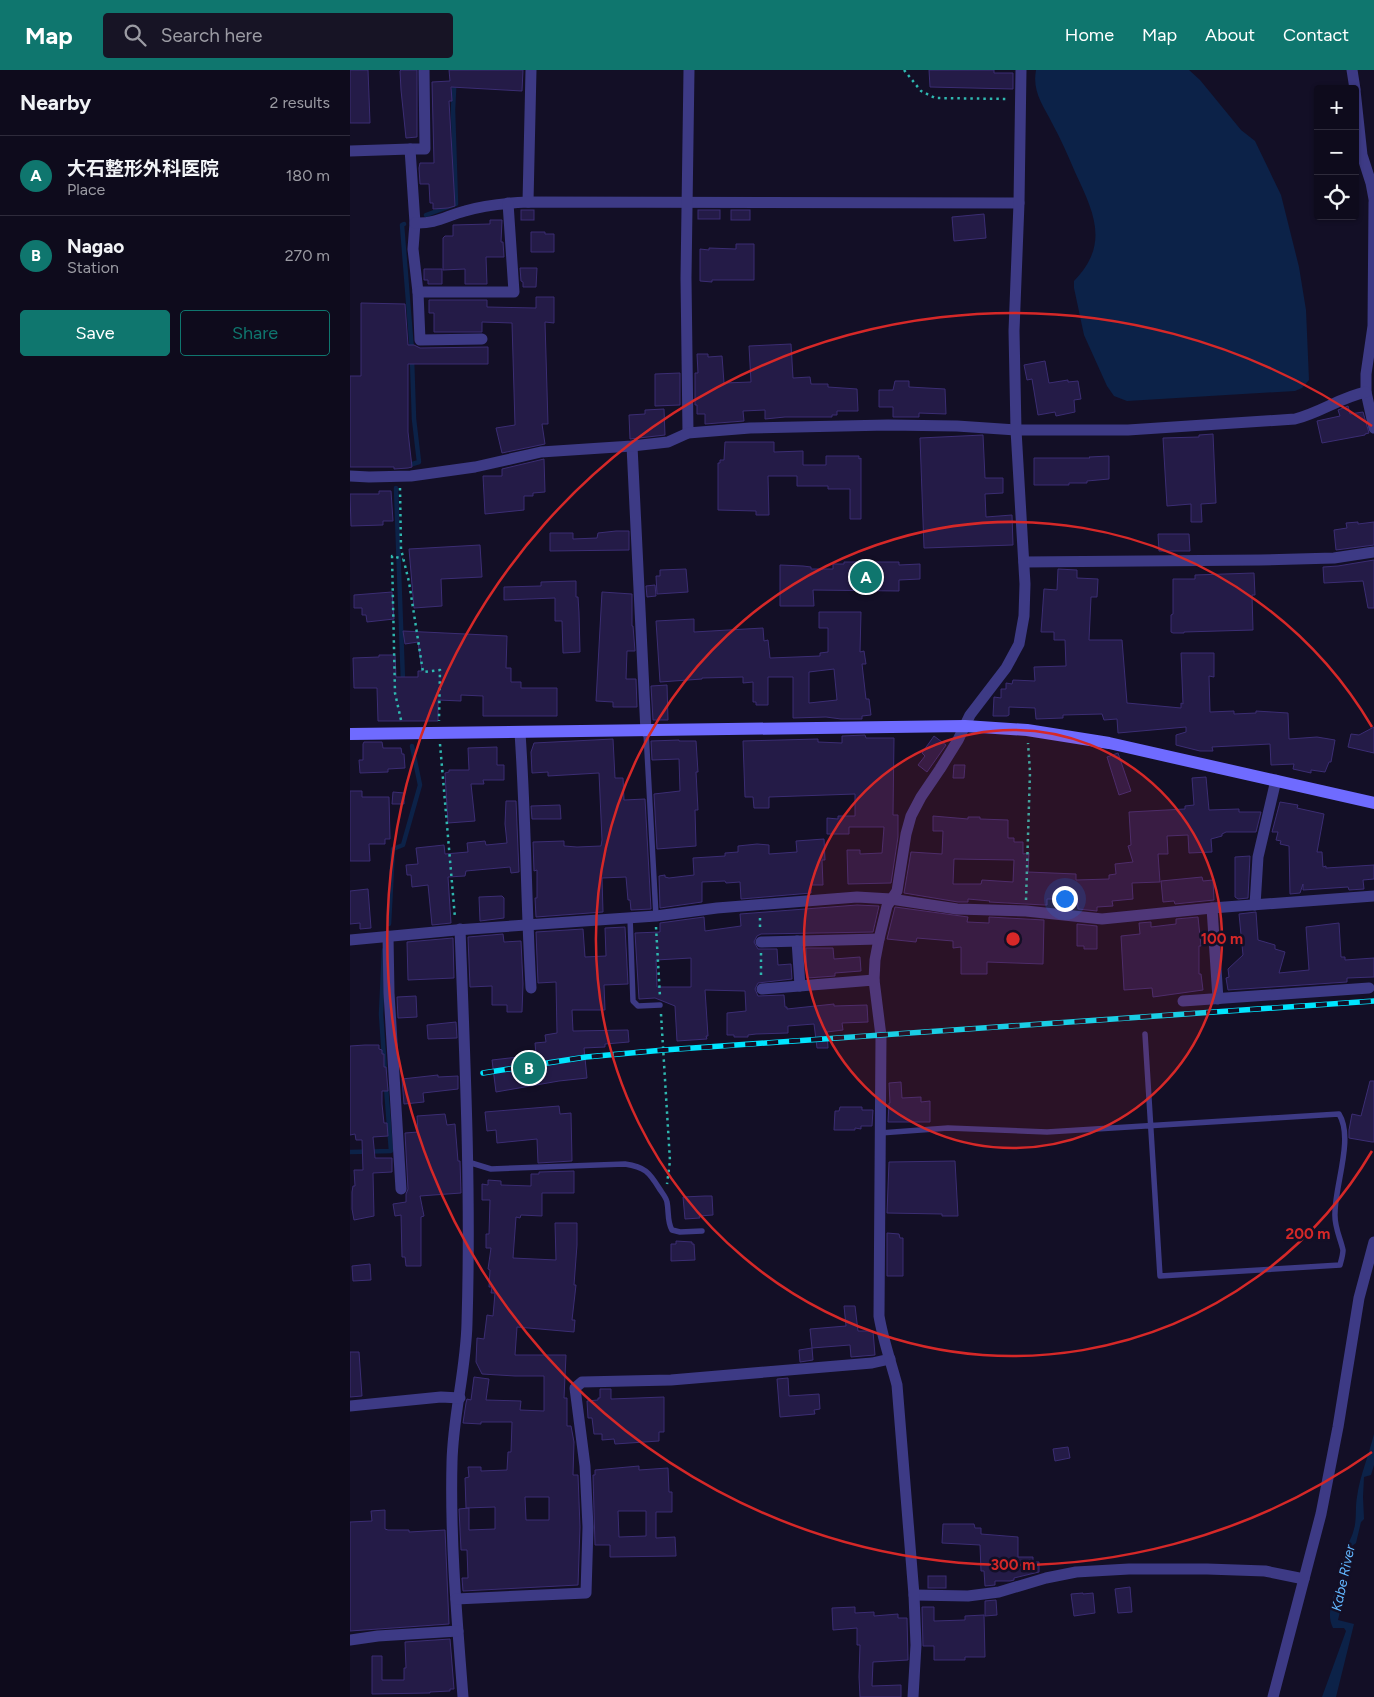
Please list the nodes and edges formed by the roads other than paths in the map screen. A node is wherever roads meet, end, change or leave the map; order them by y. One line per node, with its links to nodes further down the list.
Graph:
1 (424, 70): 8 (street)
2 (531, 70): 12 (street)
3 (690, 70): 11 (street)
4 (1021, 70): 14 (street)
5 (1352, 70): 6 (street)
6 (1354, 85)
7 (1359, 127): 10 (street)
8 (410, 150): 9 (street); 15 (street)
9 (350, 151)
10 (1374, 200): 18 (street)
11 (687, 201): 12 (street); 14 (street); 21 (street)
12 (528, 202): 13 (street)
13 (508, 203): 15 (street); 16 (street)
14 (1019, 203): 20 (street)
15 (415, 223): 16 (street)
16 (418, 292): 17 (street)
17 (482, 339)
18 (1366, 392): 19 (street); 20 (street)
19 (1374, 428)
20 (1016, 430): 21 (street); 25 (street)
21 (688, 433): 22 (street)
22 (632, 446): 23 (street); 27 (street)
23 (350, 476)
24 (1374, 552): 25 (street)
25 (1024, 562): 26 (street)
26 (965, 726): 27 (street); 30 (street); 33 (street)
27 (646, 732): 28 (street); 36 (lane)
28 (520, 733): 29 (street); 38 (street)
29 (350, 734)
30 (1276, 780): 31 (street); 34 (street)
31 (1374, 803)
32 (1374, 896): 34 (street)
33 (891, 899): 35 (street); 36 (street); 41 (street)
34 (1254, 905): 35 (street)
35 (1212, 908): 50 (street)
36 (656, 916): 37 (street)
37 (630, 918): 38 (street); 52 (lane)
38 (527, 925): 39 (street); 47 (street)
39 (458, 929): 40 (street); 56 (street)
40 (388, 936): 42 (street); 57 (street)
41 (879, 939): 43 (street); 45 (street)
42 (350, 940)
43 (797, 941): 44 (street); 46 (street)
44 (761, 942)
45 (874, 980): 46 (street); 55 (street)
46 (800, 986): 49 (street)
47 (530, 988)
48 (1369, 988): 50 (street)
49 (762, 990)
50 (1218, 999): 51 (street)
51 (1183, 1001)
52 (660, 1005)
53 (1145, 1034): 54 (lane)
54 (1150, 1125): 54 (lane); 55 (lane)
55 (880, 1133): 60 (street)
56 (468, 1162): 58 (lane); 61 (street)
57 (401, 1190)
58 (702, 1231)
59 (1374, 1242): 63 (street)
60 (890, 1359): 64 (street); 65 (street)
61 (460, 1398): 62 (street); 65 (street)
62 (350, 1406)
63 (1304, 1579): 64 (street); 70 (street)
64 (914, 1595): 69 (street)
65 (456, 1599): 66 (street)
66 (458, 1631): 67 (street); 68 (street)
67 (350, 1640)
68 (463, 1697)
69 (913, 1697)
70 (1273, 1697)

